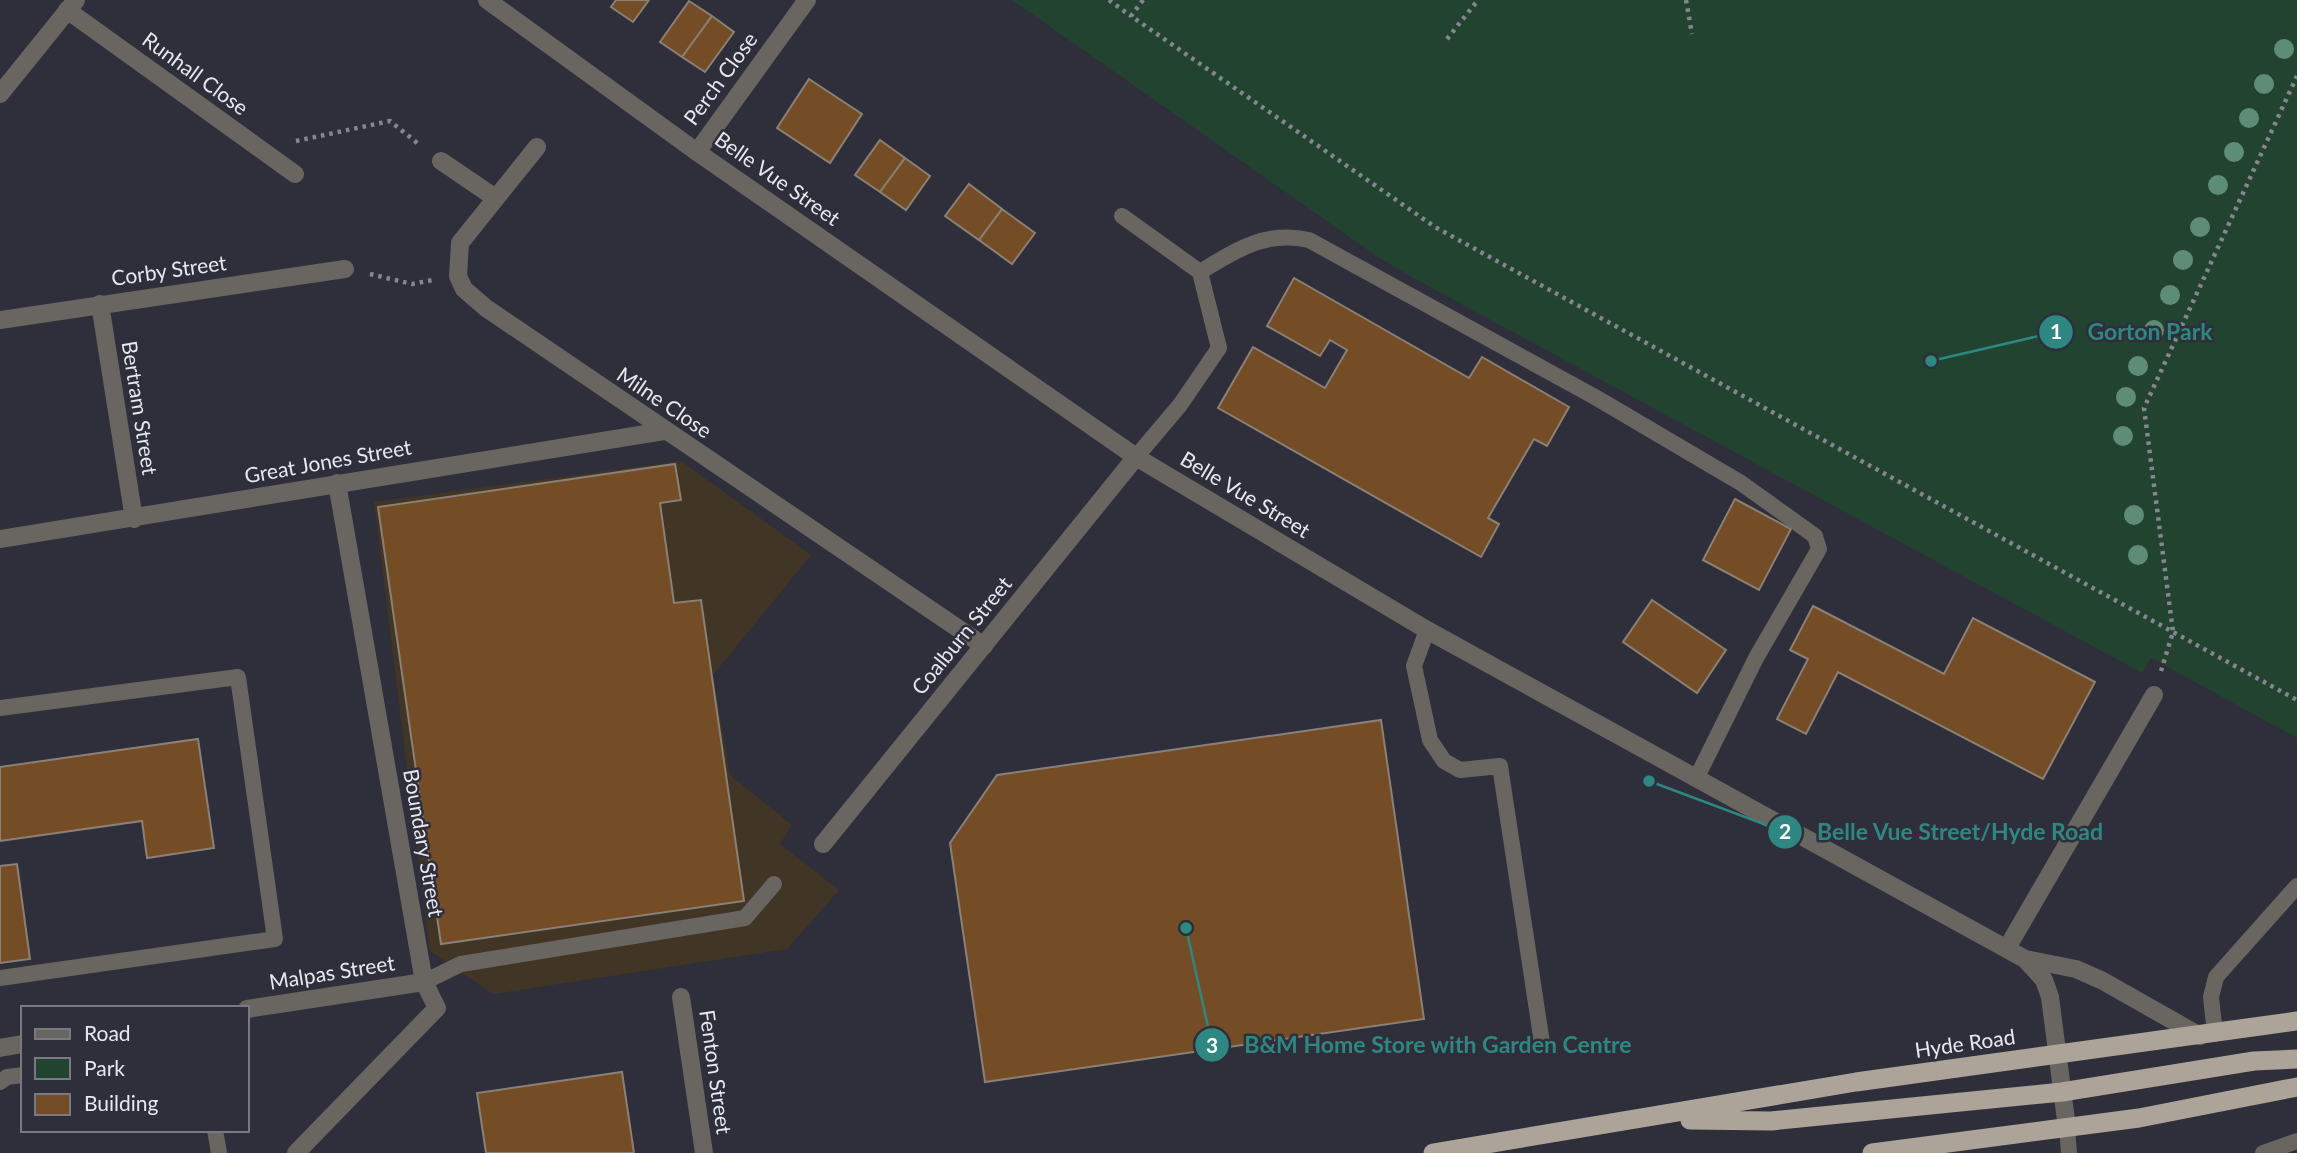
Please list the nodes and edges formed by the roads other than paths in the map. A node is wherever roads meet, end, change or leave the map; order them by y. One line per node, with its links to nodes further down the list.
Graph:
1 (487, 0): 6 (street, Belle Vue Street)
2 (807, 0): 6 (street, Perch Close)
3 (71, 5): 4 (street); 8 (street, Runhall Close)
4 (0, 94)
5 (537, 147): 9 (street)
6 (697, 152): 16 (street, Belle Vue Street)
7 (440, 162): 9 (street)
8 (295, 174)
9 (494, 197): 15 (street, Milne Close)
10 (1122, 216): 12 (lane)
11 (345, 269): 13 (street, Corby Street)
12 (1200, 272): 16 (lane); 24 (lane)
13 (100, 304): 14 (street, Corby Street); 18 (street, Bertram Street)
14 (0, 320)
15 (664, 431): 17 (street, Great Jones Street); 21 (street, Milne Close)
16 (1136, 457): 20 (street, Belle Vue Street); 21 (street, Coalburn Street)
17 (337, 483): 18 (street, Great Jones Street); 31 (street, Boundary Street)
18 (134, 519): 19 (street, Great Jones Street)
19 (0, 538)
20 (1427, 630): 24 (street, Belle Vue Street); 36 (lane)
21 (984, 646): 25 (street, Coalburn Street)
22 (2154, 695): 28 (street)
23 (0, 708): 30 (lane)
24 (1698, 777): 28 (street, Belle Vue Street)
25 (823, 844)
26 (774, 884): 31 (lane)
27 (2297, 886): 35 (lane)
28 (2007, 948): 29 (street, Belle Vue Street)
29 (2025, 959): 35 (street, Belle Vue Street); 39 (street, Belle Vue Street)
30 (0, 978)
31 (424, 982): 33 (street, Malpas Street); 51 (street, Boundary Street)
32 (681, 997): 52 (street, Fenton Street)
33 (248, 1009)
34 (2297, 1021): 35 (highway, Hyde Road)
35 (2208, 1035): 39 (highway, Hyde Road)
36 (1542, 1043)
37 (21, 1044): 38 (street)
38 (0, 1048)
39 (2057, 1055): 44 (street, Belle Vue Street); 45 (highway, Hyde Road)
40 (2297, 1059): 44 (highway, Hyde Road)
41 (21, 1075): 42 (lane)
42 (0, 1082)
43 (2297, 1087): 46 (highway)
44 (2062, 1092): 45 (highway, Hyde Road); 46 (street, Belle Vue Street)
45 (1640, 1119): 53 (highway, Hyde Road)
46 (2067, 1128): 54 (highway); 55 (lane)
47 (215, 1132): 50 (lane)
48 (2297, 1141): 49 (lane)
49 (2274, 1151)
50 (219, 1153)
51 (296, 1153)
52 (704, 1153)
53 (1433, 1153)
54 (1872, 1153)
55 (2069, 1153)

